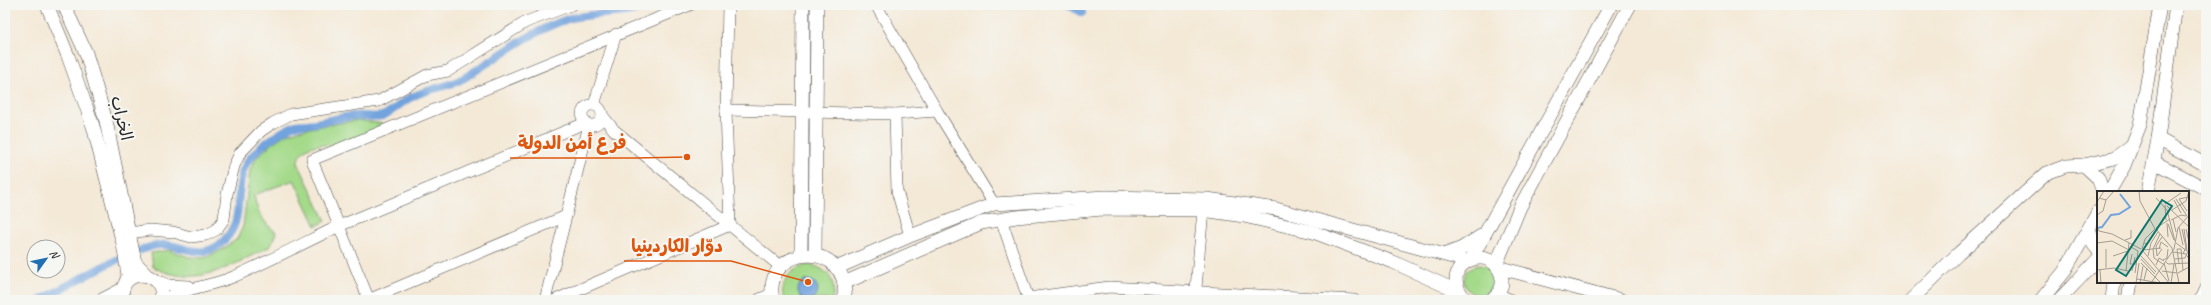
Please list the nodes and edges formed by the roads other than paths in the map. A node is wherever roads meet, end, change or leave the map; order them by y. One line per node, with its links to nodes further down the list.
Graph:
1 (47, 5): 42 (main road)
2 (64, 5): 42 (main road, الخراب)
3 (571, 5): 42 (street)
4 (690, 5): 13 (street)
5 (728, 5): 15 (street)
6 (803, 5): 16 (main road)
7 (817, 5): 18 (main road)
8 (876, 5): 17 (street)
9 (1611, 5): 40 (main road)
10 (1630, 5): 51 (main road)
11 (2160, 5): 24 (main road)
12 (2176, 5): 23 (main road)
13 (616, 34): 14 (street); 38 (street)
14 (594, 105): 20 (street); 21 (street)
15 (726, 110): 16 (street); 37 (street)
16 (803, 111): 18 (street); 45 (main road)
17 (936, 111): 19 (street); 32 (street)
18 (816, 112): 19 (street); 46 (main road)
19 (895, 114): 41 (street)
20 (602, 115): 21 (street); 22 (street)
21 (587, 122): 22 (street); 35 (street); 38 (street)
22 (614, 130): 37 (street)
23 (2158, 139): 25 (main road); 27 (main road)
24 (2132, 146): 26 (main road); 30 (main road)
25 (2154, 162): 28 (main road); 31 (main road)
26 (2084, 165): 29 (main road); 75 (main road)
27 (2206, 165)
28 (2206, 189)
29 (2103, 191)
30 (2110, 191)
31 (2148, 191)
32 (994, 204): 41 (main road); 44 (main road)
33 (1203, 210): 36 (main road); 60 (street); 62 (main road)
34 (2097, 214): 39 (main road)
35 (566, 216): 69 (street); 70 (street)
36 (1001, 220): 54 (main road); 65 (street)
37 (730, 225): 50 (street); 71 (street)
38 (340, 226): 57 (street); 69 (street)
39 (2089, 229): 43 (main road); 76 (main road)
40 (1484, 233): 44 (main road); 47 (main road)
41 (910, 236): 52 (main road)
42 (128, 240): 49 (main road)
43 (2097, 249)
44 (1446, 254): 47 (main road)
45 (801, 255): 46 (main road); 50 (main road)
46 (815, 255): 52 (main road)
47 (1469, 260): 51 (main road); 62 (main road)
48 (2097, 260): 64 (main road)
49 (131, 263): 53 (main road); 59 (main road)
50 (781, 266): 61 (main road)
51 (1497, 266): 63 (main road); 74 (main road)
52 (836, 268): 54 (main road)
53 (151, 277): 57 (street); 59 (main road); 68 (main road)
54 (844, 283): 72 (main road)
55 (2114, 283): 77 (main road)
56 (2131, 283): 78 (main road)
57 (208, 286): 68 (street)
58 (2206, 287): 79 (street)
59 (124, 290): 67 (main road)
60 (1195, 296): 65 (street); 66 (street)
61 (768, 298)
62 (1464, 298)
63 (1499, 298)
64 (2064, 298)
65 (1026, 299)
66 (1326, 299): 73 (street)
67 (102, 300)
68 (162, 300)
69 (368, 300)
70 (545, 300)
71 (555, 300)
72 (844, 300)
73 (1354, 300)
74 (1621, 300)
75 (1911, 300)
76 (2041, 300)
77 (2112, 300)
78 (2128, 300)
79 (2200, 300)

